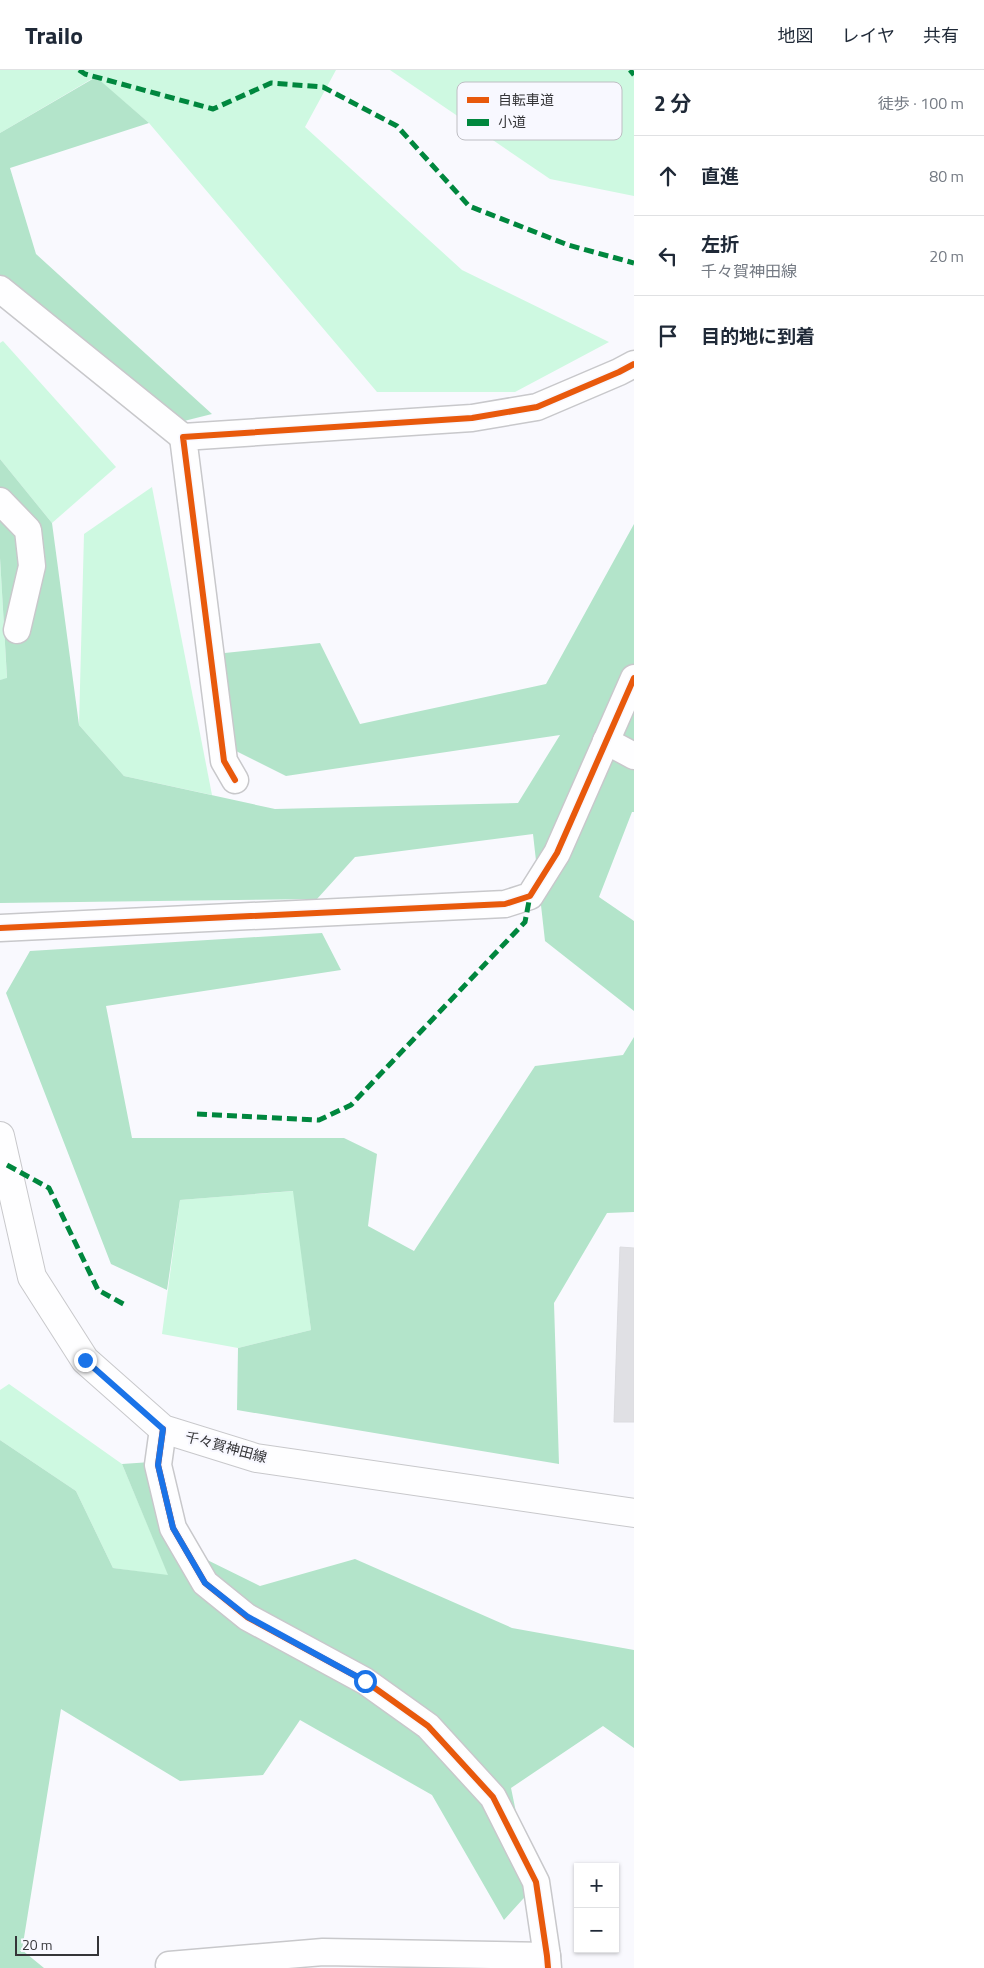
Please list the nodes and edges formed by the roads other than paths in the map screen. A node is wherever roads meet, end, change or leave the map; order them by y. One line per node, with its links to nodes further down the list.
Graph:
1 (0, 289): 3 (street)
2 (634, 364): 3 (street)
3 (183, 437): 9 (street)
4 (0, 501): 5 (street)
5 (17, 630)
6 (634, 678): 7 (street)
7 (606, 741): 8 (street); 10 (street)
8 (634, 756)
9 (236, 780)
10 (0, 928)
11 (0, 1136): 12 (main road, 千々賀神田線)
12 (163, 1429): 13 (main road, 千々賀神田線); 14 (street)
13 (634, 1513)
14 (548, 1962): 15 (street)
15 (169, 1966)

